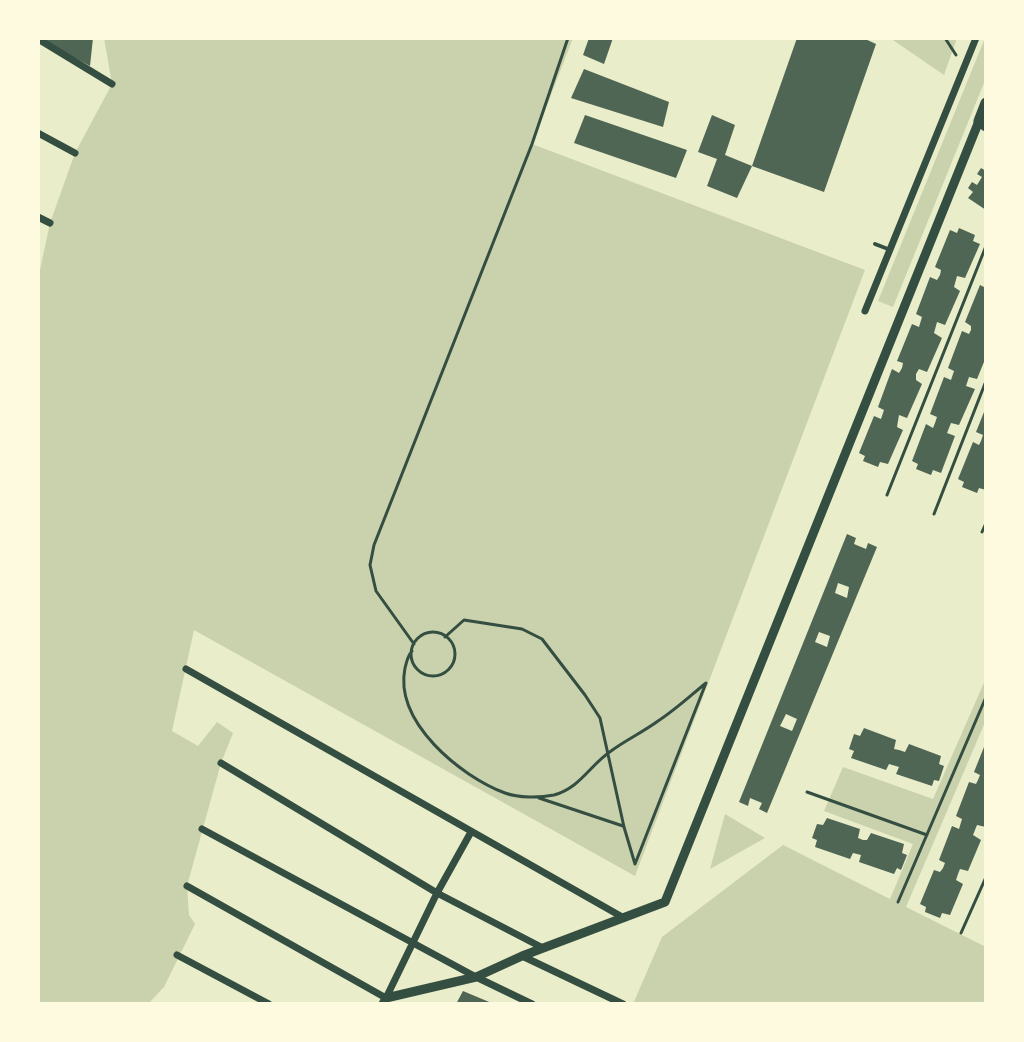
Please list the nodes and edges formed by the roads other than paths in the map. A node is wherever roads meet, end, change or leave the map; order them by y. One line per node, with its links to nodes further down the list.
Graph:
1 (976, 38): 11 (street)
2 (38, 39): 3 (street)
3 (112, 84)
4 (986, 103): 5 (main road)
5 (982, 123): 19 (street)
6 (38, 133): 7 (street)
7 (75, 153)
8 (38, 217): 9 (street)
9 (50, 223)
10 (875, 244): 11 (lane)
11 (891, 250): 12 (street)
12 (865, 311)
13 (186, 669): 16 (street)
14 (221, 763): 18 (street)
15 (202, 829): 20 (street)
16 (471, 832): 18 (street); 19 (street)
17 (187, 886): 25 (street)
18 (437, 893): 20 (street); 21 (street)
19 (624, 918): 21 (street)
20 (412, 942): 24 (street); 25 (street)
21 (543, 948): 23 (street)
22 (177, 955): 26 (street)
23 (522, 956): 24 (street); 28 (street)
24 (476, 977): 25 (street); 27 (street)
25 (385, 1001)
26 (269, 1004)
27 (532, 1004)
28 (623, 1004)

